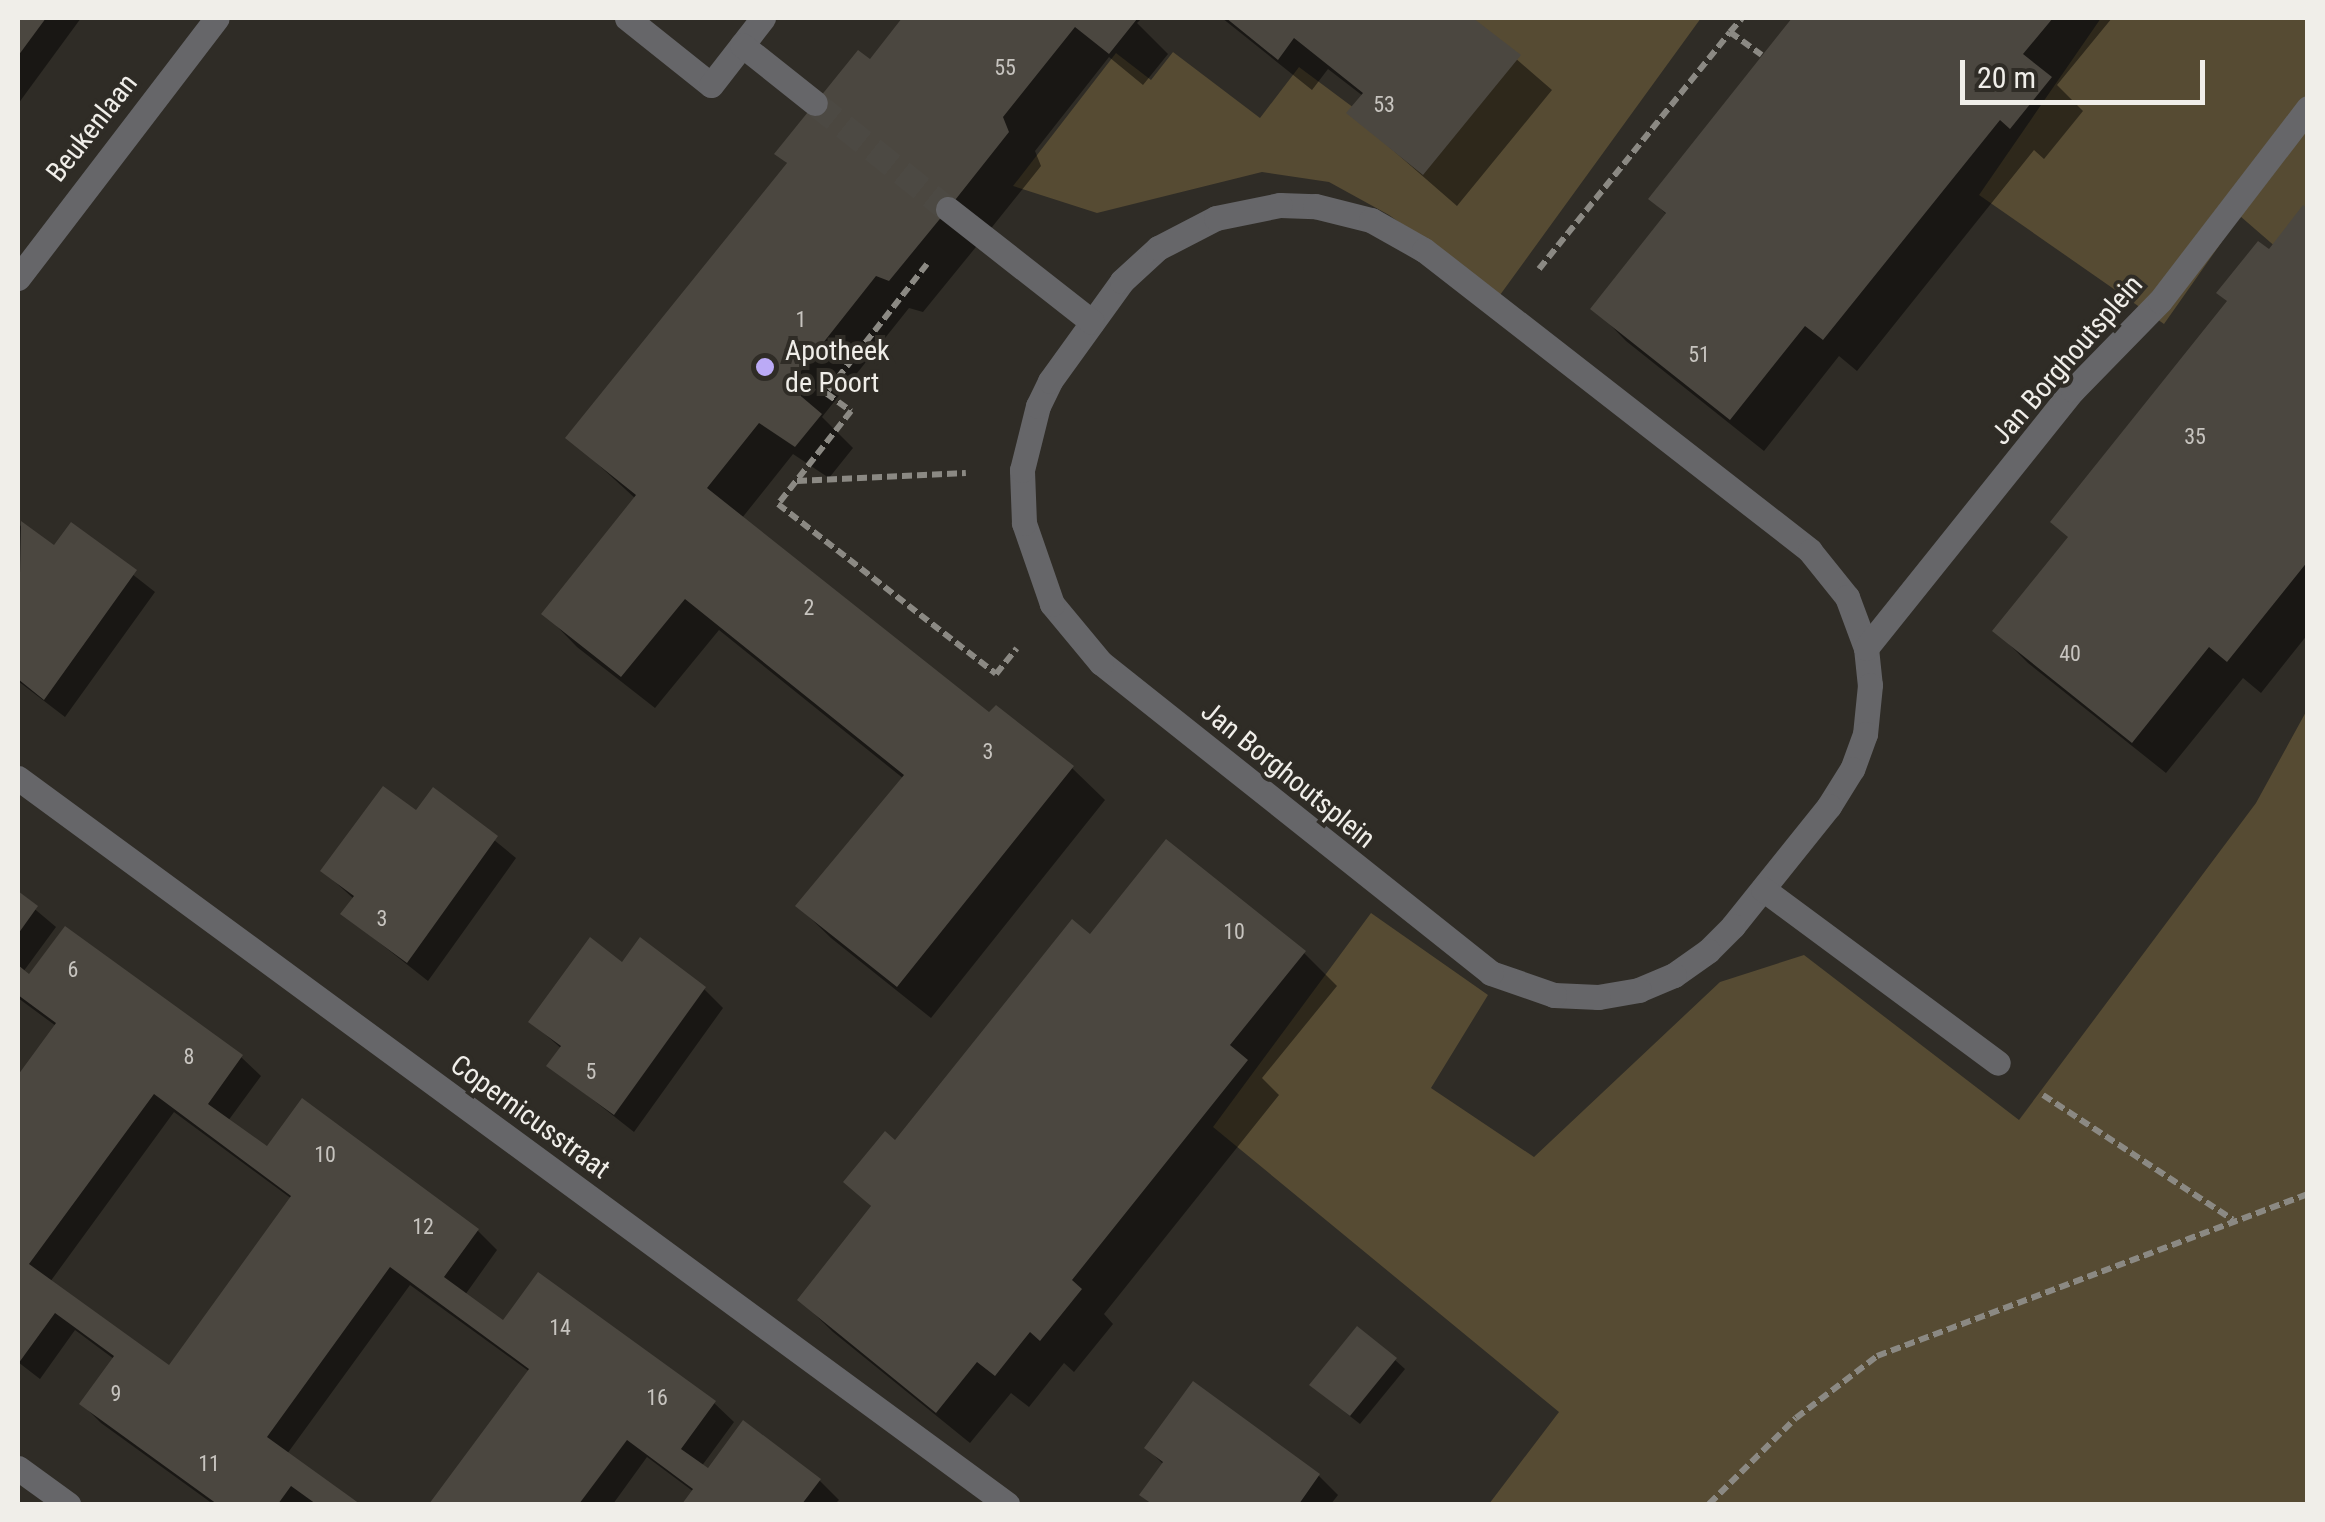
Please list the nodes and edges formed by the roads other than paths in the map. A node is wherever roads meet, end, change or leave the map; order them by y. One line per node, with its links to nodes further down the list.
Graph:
1 (217, 18): 8 (street, Beukenlaan)
2 (626, 18): 4 (street)
3 (763, 18): 4 (street)
4 (742, 45): 5 (street)
5 (815, 103)
6 (2308, 108): 10 (street, Jan Borghoutsplein)
7 (955, 214): 9 (street)
8 (18, 278)
9 (1092, 322): 10 (street, Jan Borghoutsplein); 12 (street, Jan Borghoutsplein)
10 (1866, 648): 12 (street, Jan Borghoutsplein)
11 (18, 778): 16 (street, Copernicusstraat)
12 (1763, 889): 13 (street)
13 (1998, 1063)
14 (18, 1468): 15 (street)
15 (68, 1504)
16 (1007, 1504)

